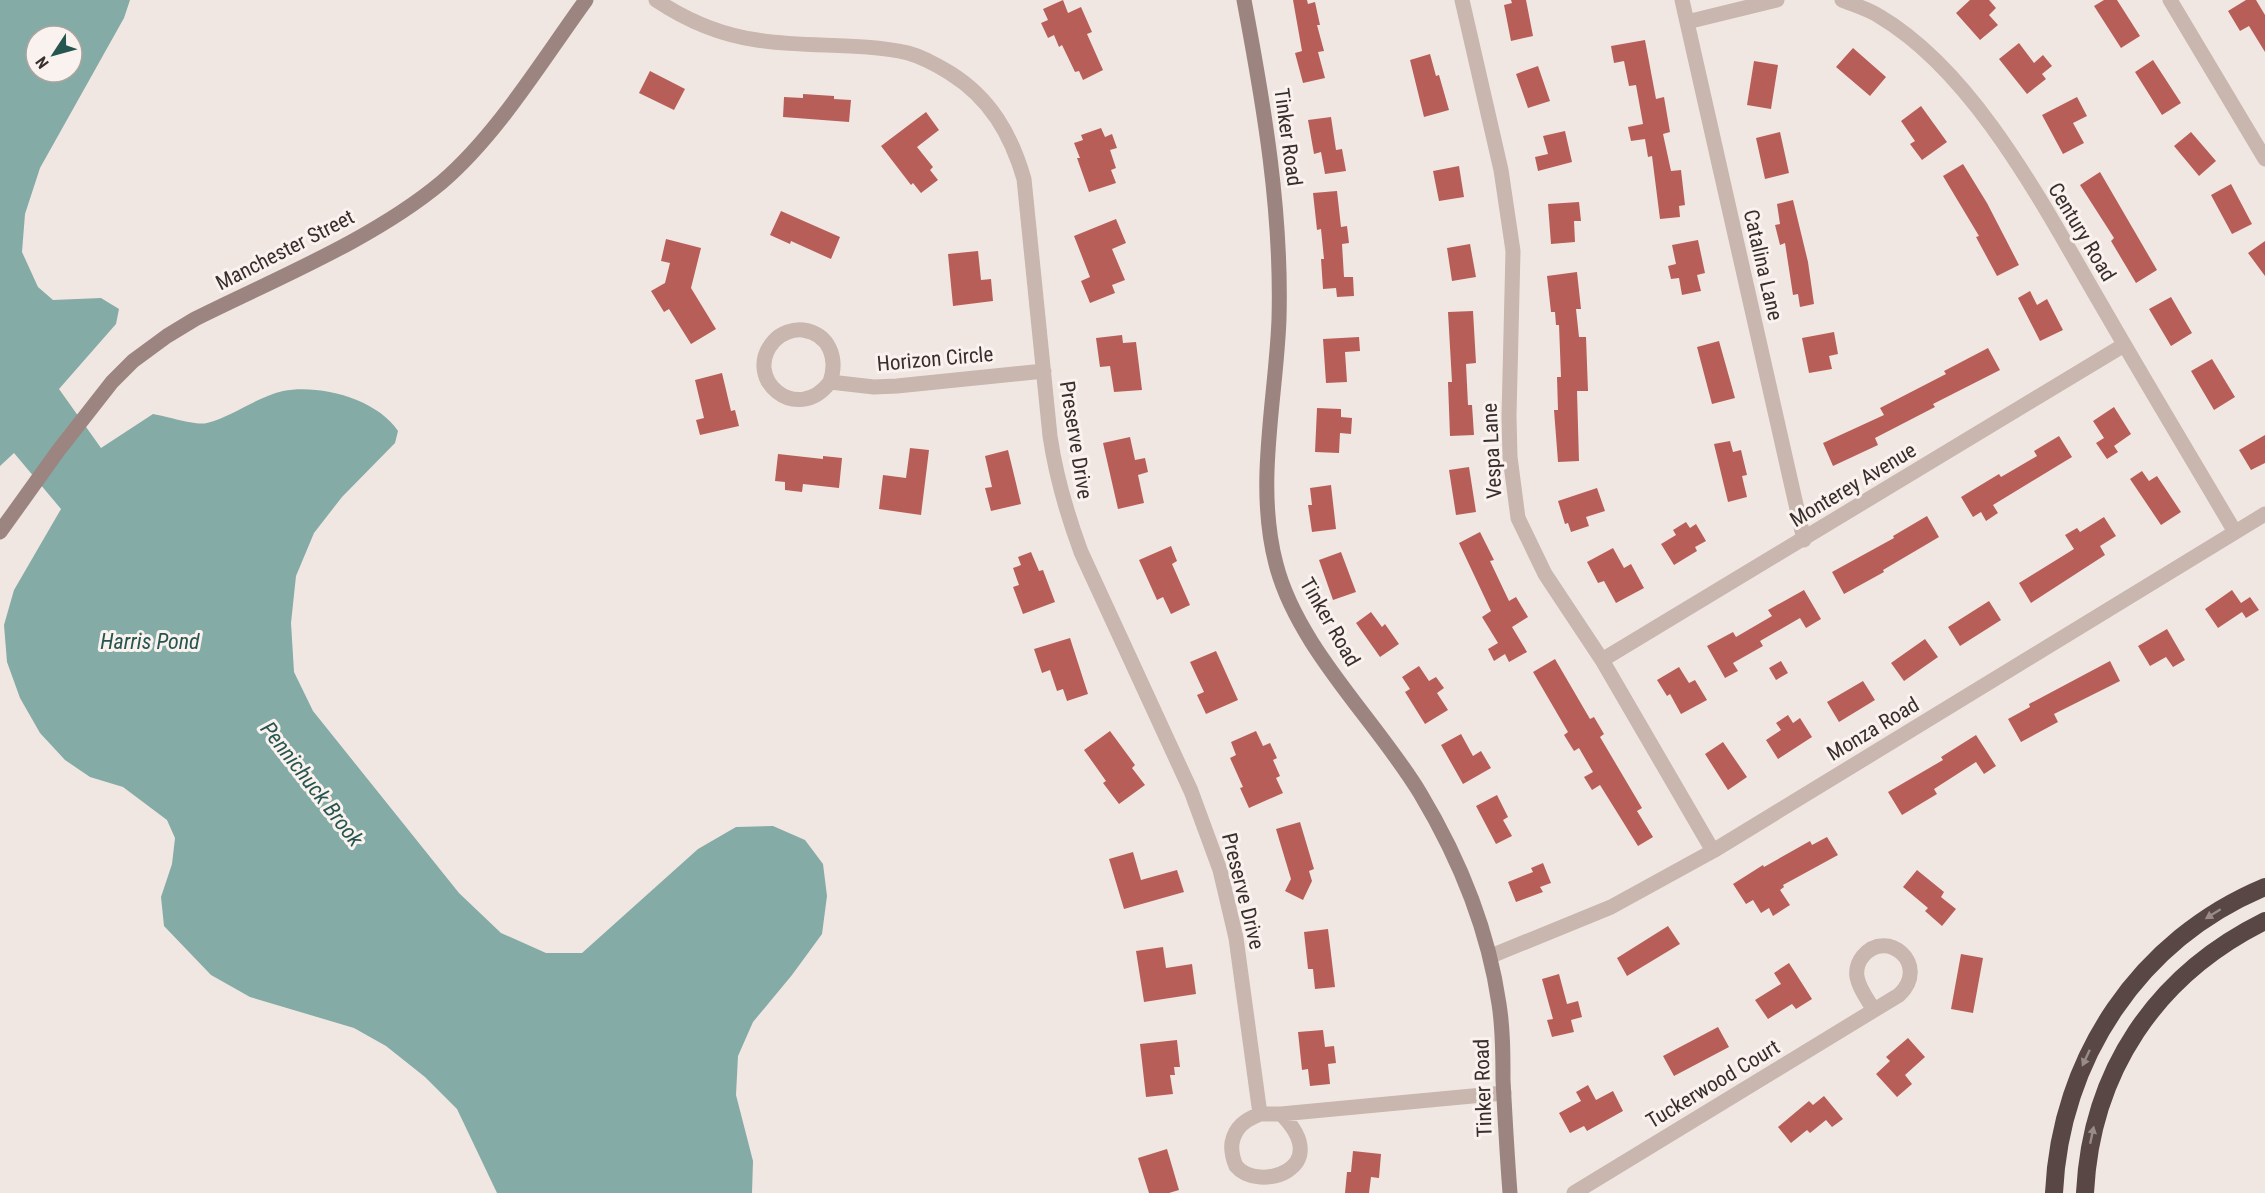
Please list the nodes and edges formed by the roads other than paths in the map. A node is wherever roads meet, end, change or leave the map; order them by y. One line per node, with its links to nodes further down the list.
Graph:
1 (586, 0): 15 (street, Manchester Street)
2 (656, 0): 12 (street, Preserve Drive)
3 (1244, 0): 22 (street, Tinker Road)
4 (1462, 0): 18 (street, Vespa Lane)
5 (1682, 0): 9 (street, Catalina Lane)
6 (1777, 0): 9 (street)
7 (1842, 0): 11 (street, Century Road)
8 (2170, 0): 10 (street)
9 (1687, 22): 17 (street, Catalina Lane)
10 (2265, 159)
11 (2124, 345): 16 (street, Century Road); 17 (street, Monterey Avenue)
12 (1044, 371): 13 (street, Horizon Circle); 25 (street, Preserve Drive)
13 (830, 382): 13 (street)
14 (2265, 514): 16 (street, Monza Road)
15 (0, 532)
16 (2235, 532): 19 (street, Monza Road)
17 (1804, 540): 18 (street, Monterey Avenue)
18 (1602, 660): 19 (street, Vespa Lane)
19 (1713, 851): 22 (street, Monza Road)
20 (2265, 887): 29 (highway, one-way to 29)
21 (2265, 921): 30 (highway, one-way to 21)
22 (1491, 956): 24 (street, Tinker Road)
23 (1874, 1010): 28 (street, Tuckerwood Court)
24 (1504, 1093): 26 (street); 27 (street, Tinker Road)
25 (1260, 1114): 26 (street); 26 (street)
26 (1281, 1114)
27 (1510, 1193)
28 (1574, 1193)
29 (2054, 1193)
30 (2085, 1193)

